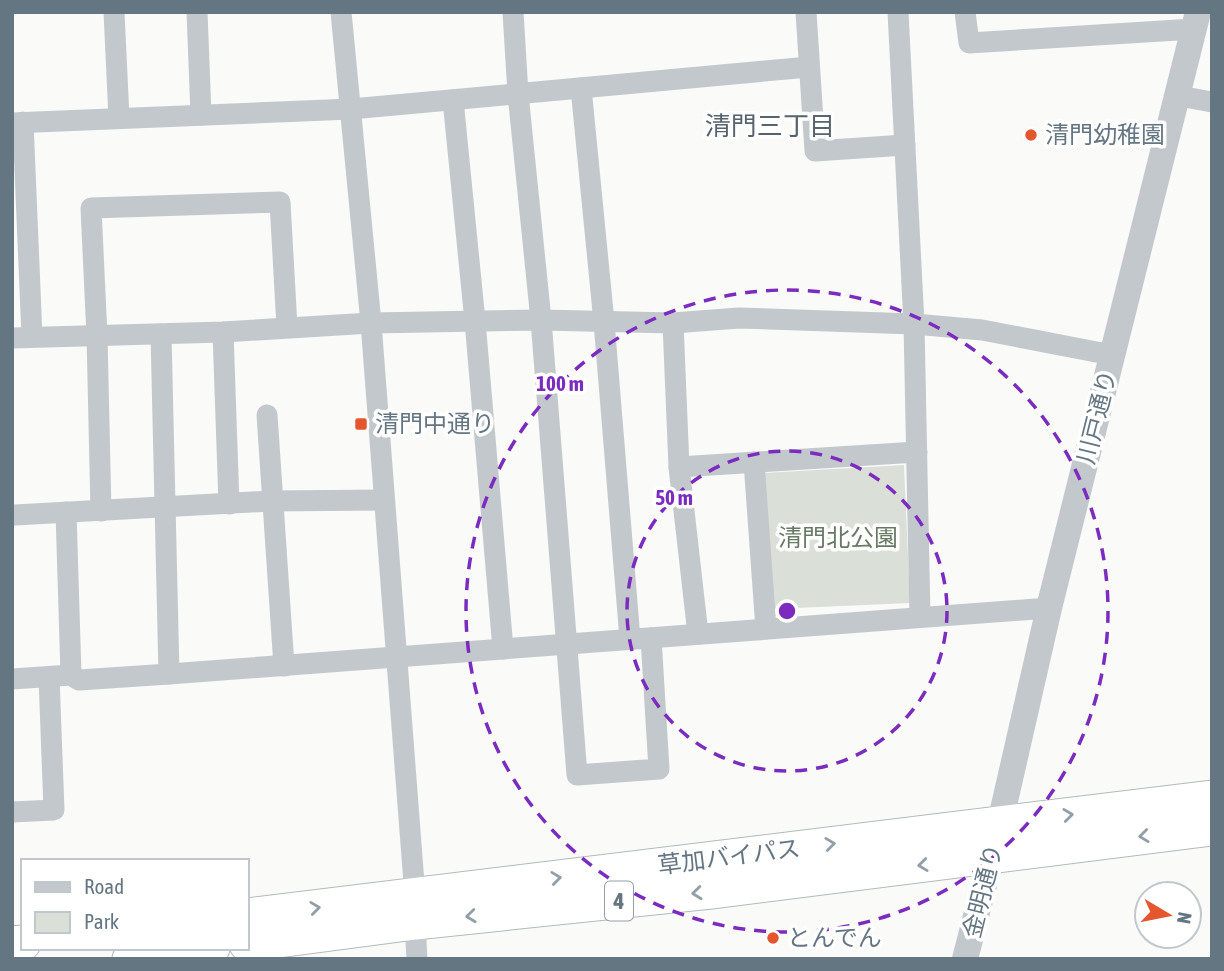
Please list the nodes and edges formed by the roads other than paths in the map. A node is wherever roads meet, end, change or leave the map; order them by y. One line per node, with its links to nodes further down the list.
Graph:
1 (114, 12): 17 (street)
2 (197, 12): 16 (street)
3 (341, 12): 15 (street)
4 (513, 12): 11 (street)
5 (806, 12): 9 (street)
6 (898, 12): 19 (street)
7 (965, 12): 8 (street)
8 (1196, 21): 12 (street, 川戸通り)
9 (809, 67): 10 (street); 19 (street)
10 (581, 88): 11 (street); 22 (street)
11 (518, 94): 13 (street); 20 (street)
12 (1179, 96): 14 (street); 31 (street, 川戸通り)
13 (453, 100): 15 (street); 21 (street)
14 (1212, 102)
15 (351, 109): 16 (street); 23 (street)
16 (201, 116): 17 (street)
17 (119, 118): 18 (street)
18 (18, 123): 30 (street)
19 (905, 145): 25 (street)
20 (541, 320): 21 (street); 22 (street); 48 (street)
21 (475, 321): 23 (street); 49 (street)
22 (604, 322): 24 (street); 47 (street)
23 (371, 323): 26 (street); 36 (street)
24 (673, 323): 25 (street); 35 (street)
25 (914, 324): 31 (street); 33 (street)
26 (287, 327): 27 (street); 29 (street)
27 (223, 332): 28 (street); 38 (street)
28 (161, 334): 29 (street); 39 (street)
29 (97, 336): 30 (street); 40 (street)
30 (22, 338)
31 (1112, 355): 43 (street, 川戸通り)
32 (267, 415): 37 (street)
33 (917, 452): 34 (street); 44 (street)
34 (754, 462): 35 (street); 45 (street)
35 (680, 467): 46 (street)
36 (384, 500): 37 (street); 50 (street)
37 (271, 501): 38 (street); 51 (street)
38 (229, 503): 39 (street)
39 (165, 508): 40 (street); 52 (street)
40 (101, 512): 41 (street)
41 (66, 513): 42 (street); 53 (street)
42 (15, 516)
43 (1049, 608): 44 (street); 58 (street, 川戸通り)
44 (920, 617): 45 (street)
45 (766, 629): 46 (street)
46 (698, 634): 47 (street)
47 (640, 638): 48 (street); 48 (street)
48 (565, 644): 49 (street)
49 (503, 649): 50 (street)
50 (397, 658): 51 (street); 61 (street)
51 (284, 666): 52 (street)
52 (169, 674): 53 (street)
53 (71, 675): 54 (street)
54 (49, 677): 55 (street); 57 (street)
55 (12, 678)
56 (1212, 798): 58 (highway, 草加バイパス / 4, one-way to 56)
57 (12, 812)
58 (1000, 823): 60 (street, 金明通り); 61 (highway, 草加バイパス / 4, one-way to 58)
59 (1212, 828): 60 (highway, 草加バイパス / 4, one-way to 60)
60 (991, 857): 61 (highway, 草加バイパス / 4, one-way to 61); 67 (street, 金明通り)
61 (415, 909): 62 (highway, 草加バイパス / 4, one-way to 61); 63 (highway, 草加バイパス / 4); 66 (street)
62 (248, 916)
63 (248, 944)
64 (197, 950): 65 (highway)
65 (130, 959)
66 (417, 959)
67 (965, 959)

